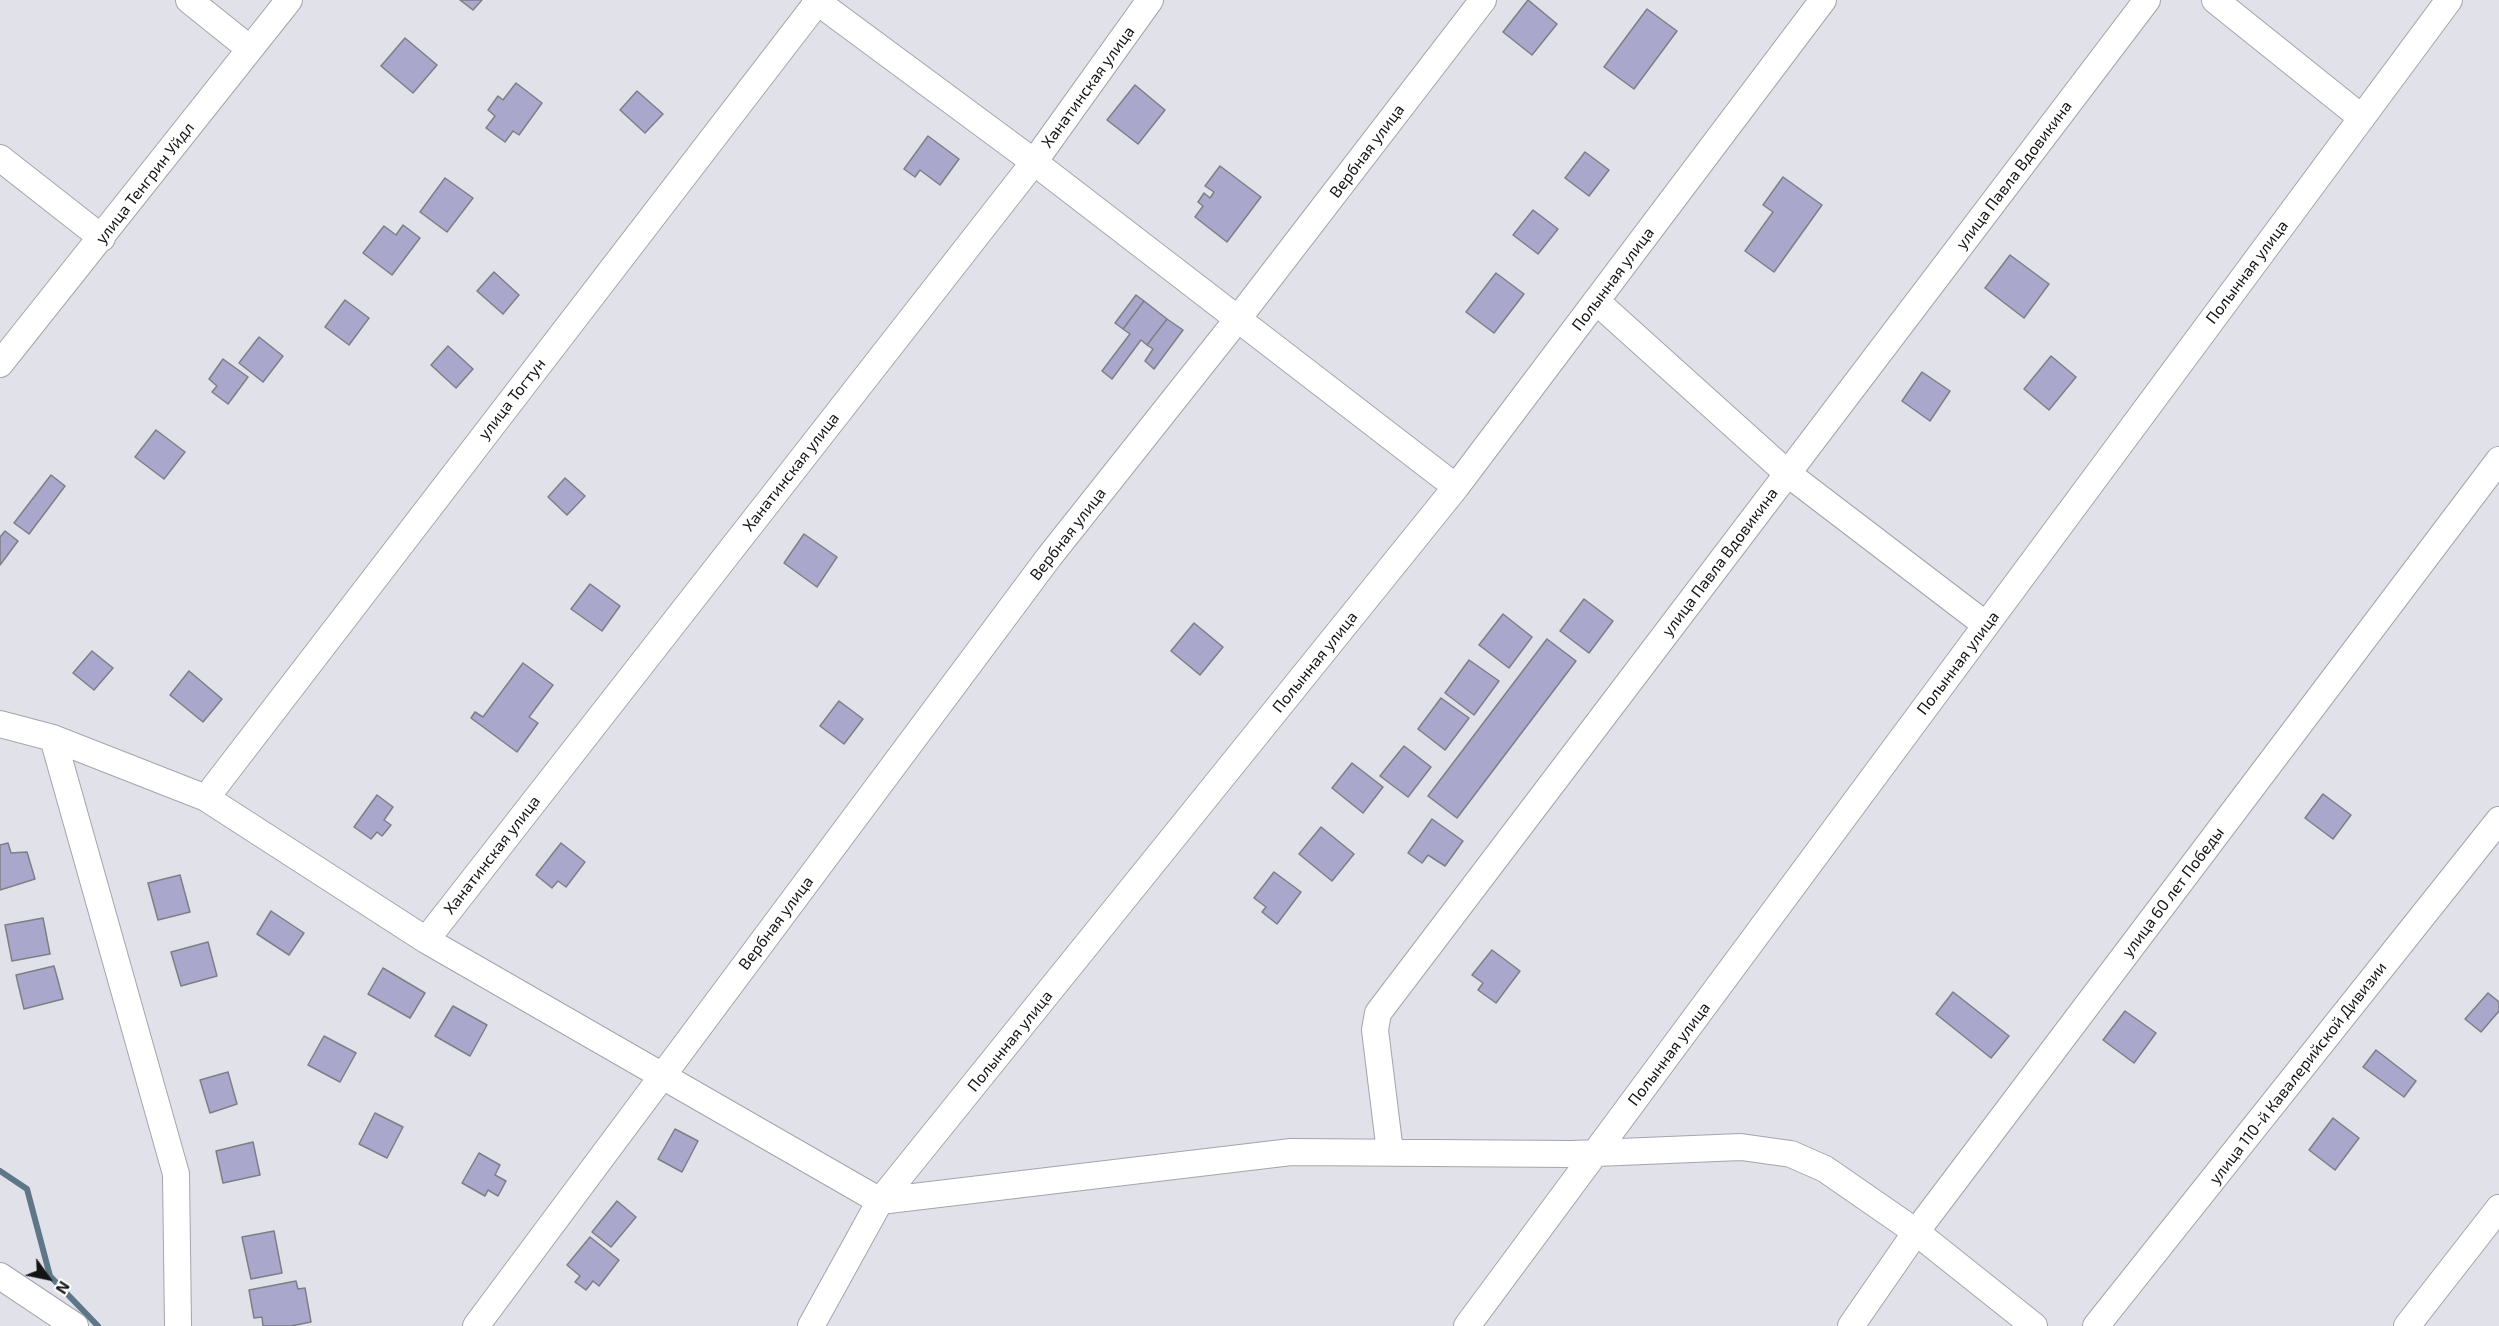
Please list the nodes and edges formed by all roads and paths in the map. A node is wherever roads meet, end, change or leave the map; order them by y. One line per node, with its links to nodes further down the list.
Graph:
1 (189, 0): 10 (street)
2 (289, 0): 10 (street, улица Тенгрин Уйдл)
3 (1150, 0): 13 (street, Ханатинская улица)
4 (1483, 0): 16 (street, Вербная улица)
5 (1823, 0): 15 (street, Полынная улица)
6 (2147, 0): 19 (street, улица Павла Вдовикина)
7 (2215, 0): 11 (street)
8 (2449, 0): 11 (street, Полынная улица)
9 (817, 1): 13 (street); 24 (street, улица Тогтун)
10 (250, 49): 14 (street, улица Тенгрин Уйдл)
11 (2362, 118): 21 (street, Полынная улица)
12 (0, 158): 14 (street)
13 (1034, 162): 16 (street); 26 (street, Ханатинская улица)
14 (102, 238): 17 (street, улица Тенгрин Уйдл)
15 (1596, 301): 19 (street); 20 (street, Полынная улица)
16 (1238, 320): 20 (street); 27 (street, Вербная улица)
17 (0, 364)
18 (2499, 460): 32 (street, улица 60 лет Победы)
19 (1787, 473): 21 (street); 28 (street, улица Павла Вдовикина)
20 (1456, 487): 30 (street, Полынная улица)
21 (1986, 625): 29 (street, Полынная улица)
22 (0, 724): 23 (street)
23 (53, 738): 24 (street); 35 (street)
24 (206, 798): 26 (street)
25 (2499, 820): 41 (street, улица 110-й Кавалерийской Дивизии)
26 (426, 940): 27 (street)
27 (663, 1075): 30 (street); 36 (street, Вербная улица)
28 (1389, 1152): 29 (street); 30 (street)
29 (1595, 1153): 32 (street); 38 (street, Полынная улица)
30 (880, 1201): 37 (street, Полынная улица)
31 (2499, 1208): 42 (street)
32 (1916, 1232): 39 (street, улица 60 лет Победы); 40 (street)
33 (0, 1276): 34 (street)
34 (75, 1326)
35 (178, 1326)
36 (476, 1326)
37 (811, 1326)
38 (1467, 1326)
39 (1851, 1326)
40 (2034, 1326)
41 (2096, 1326)
42 (2407, 1326)

